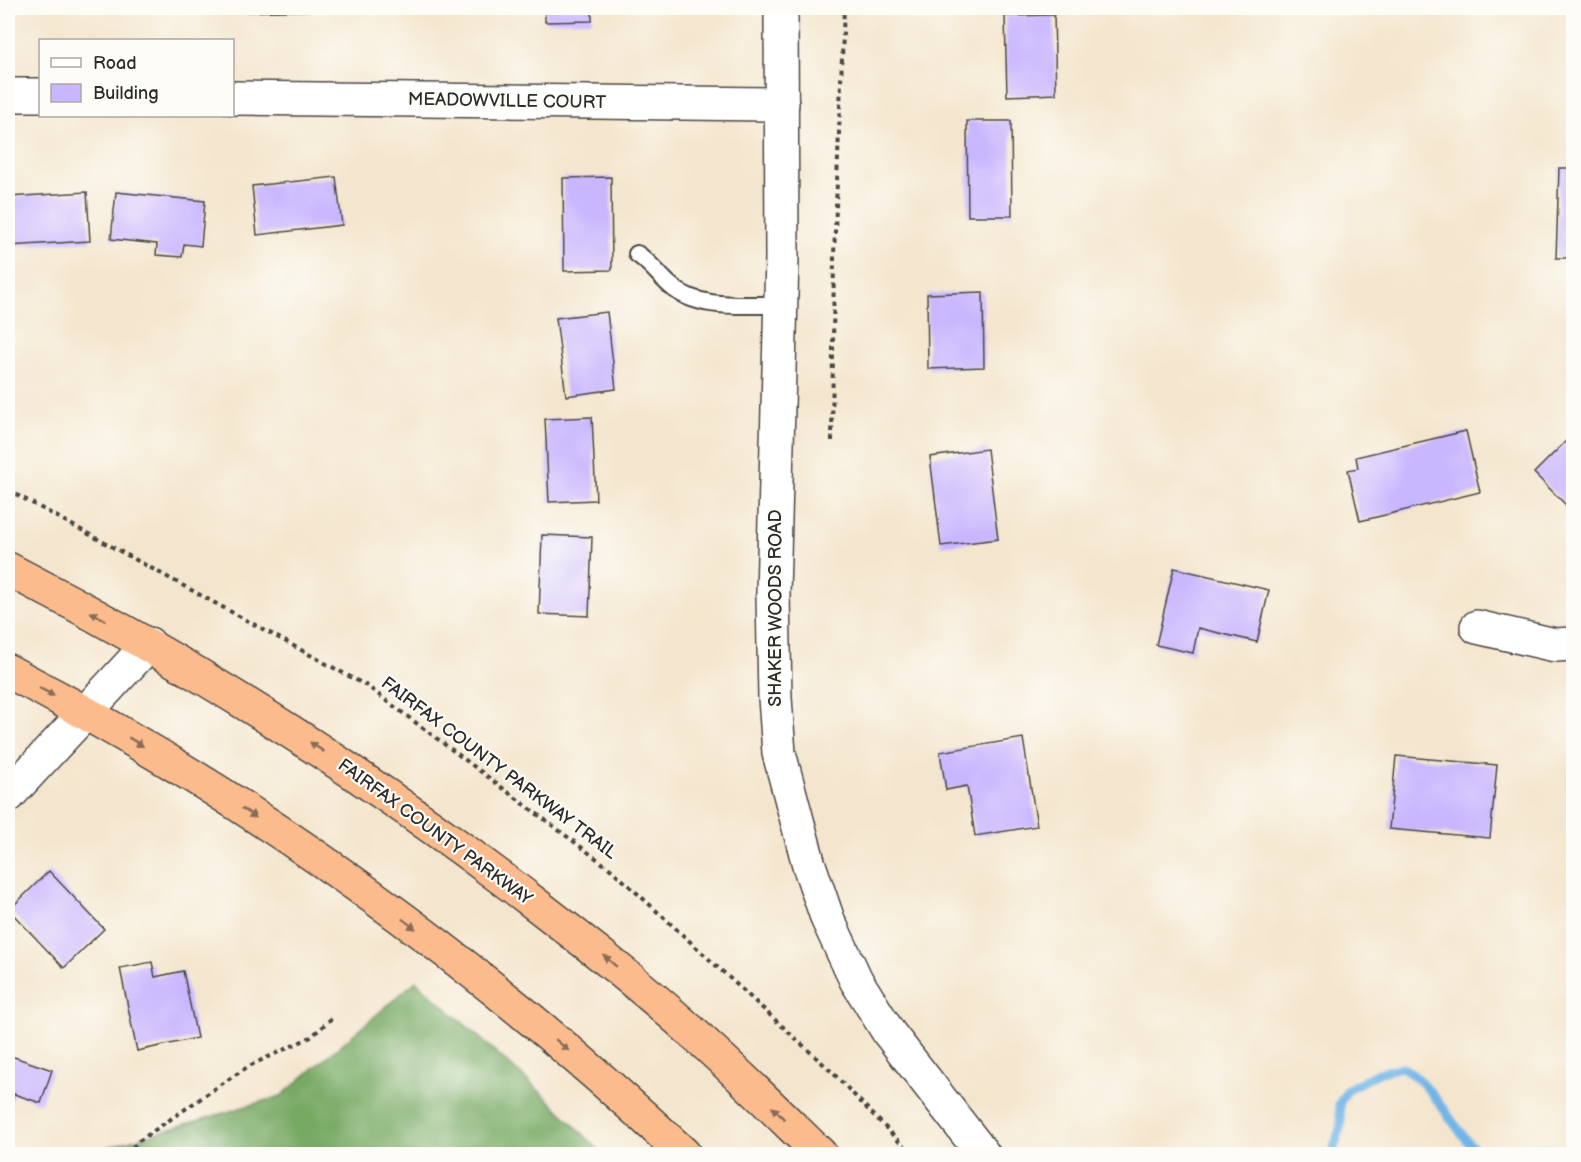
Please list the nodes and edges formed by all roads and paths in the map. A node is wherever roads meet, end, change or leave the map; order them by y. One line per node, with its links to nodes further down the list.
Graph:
1 (781, 8): 6 (street, SHAKER WOODS ROAD)
2 (844, 8): 9 (path)
3 (8, 95): 4 (street)
4 (39, 95)
5 (234, 98): 6 (street, MEADOWVILLE COURT)
6 (782, 104): 8 (street, SHAKER WOODS ROAD)
7 (638, 254): 8 (lane)
8 (780, 305): 23 (street, SHAKER WOODS ROAD)
9 (832, 441)
10 (8, 490): 22 (path, FAIRFAX COUNTY PARKWAY TRAIL)
11 (8, 569): 13 (highway, FAIRFAX COUNTY PARKWAY, one-way to 11)
12 (1476, 627): 14 (street)
13 (149, 644): 16 (street); 21 (highway, FAIRFAX COUNTY PARKWAY, one-way to 13)
14 (1574, 644)
15 (8, 671): 16 (highway, one-way to 16)
16 (86, 712): 17 (street); 20 (highway, one-way to 20)
17 (8, 796)
18 (333, 1017): 19 (path)
19 (126, 1155)
20 (684, 1155)
21 (820, 1155)
22 (911, 1155)
23 (983, 1155)

